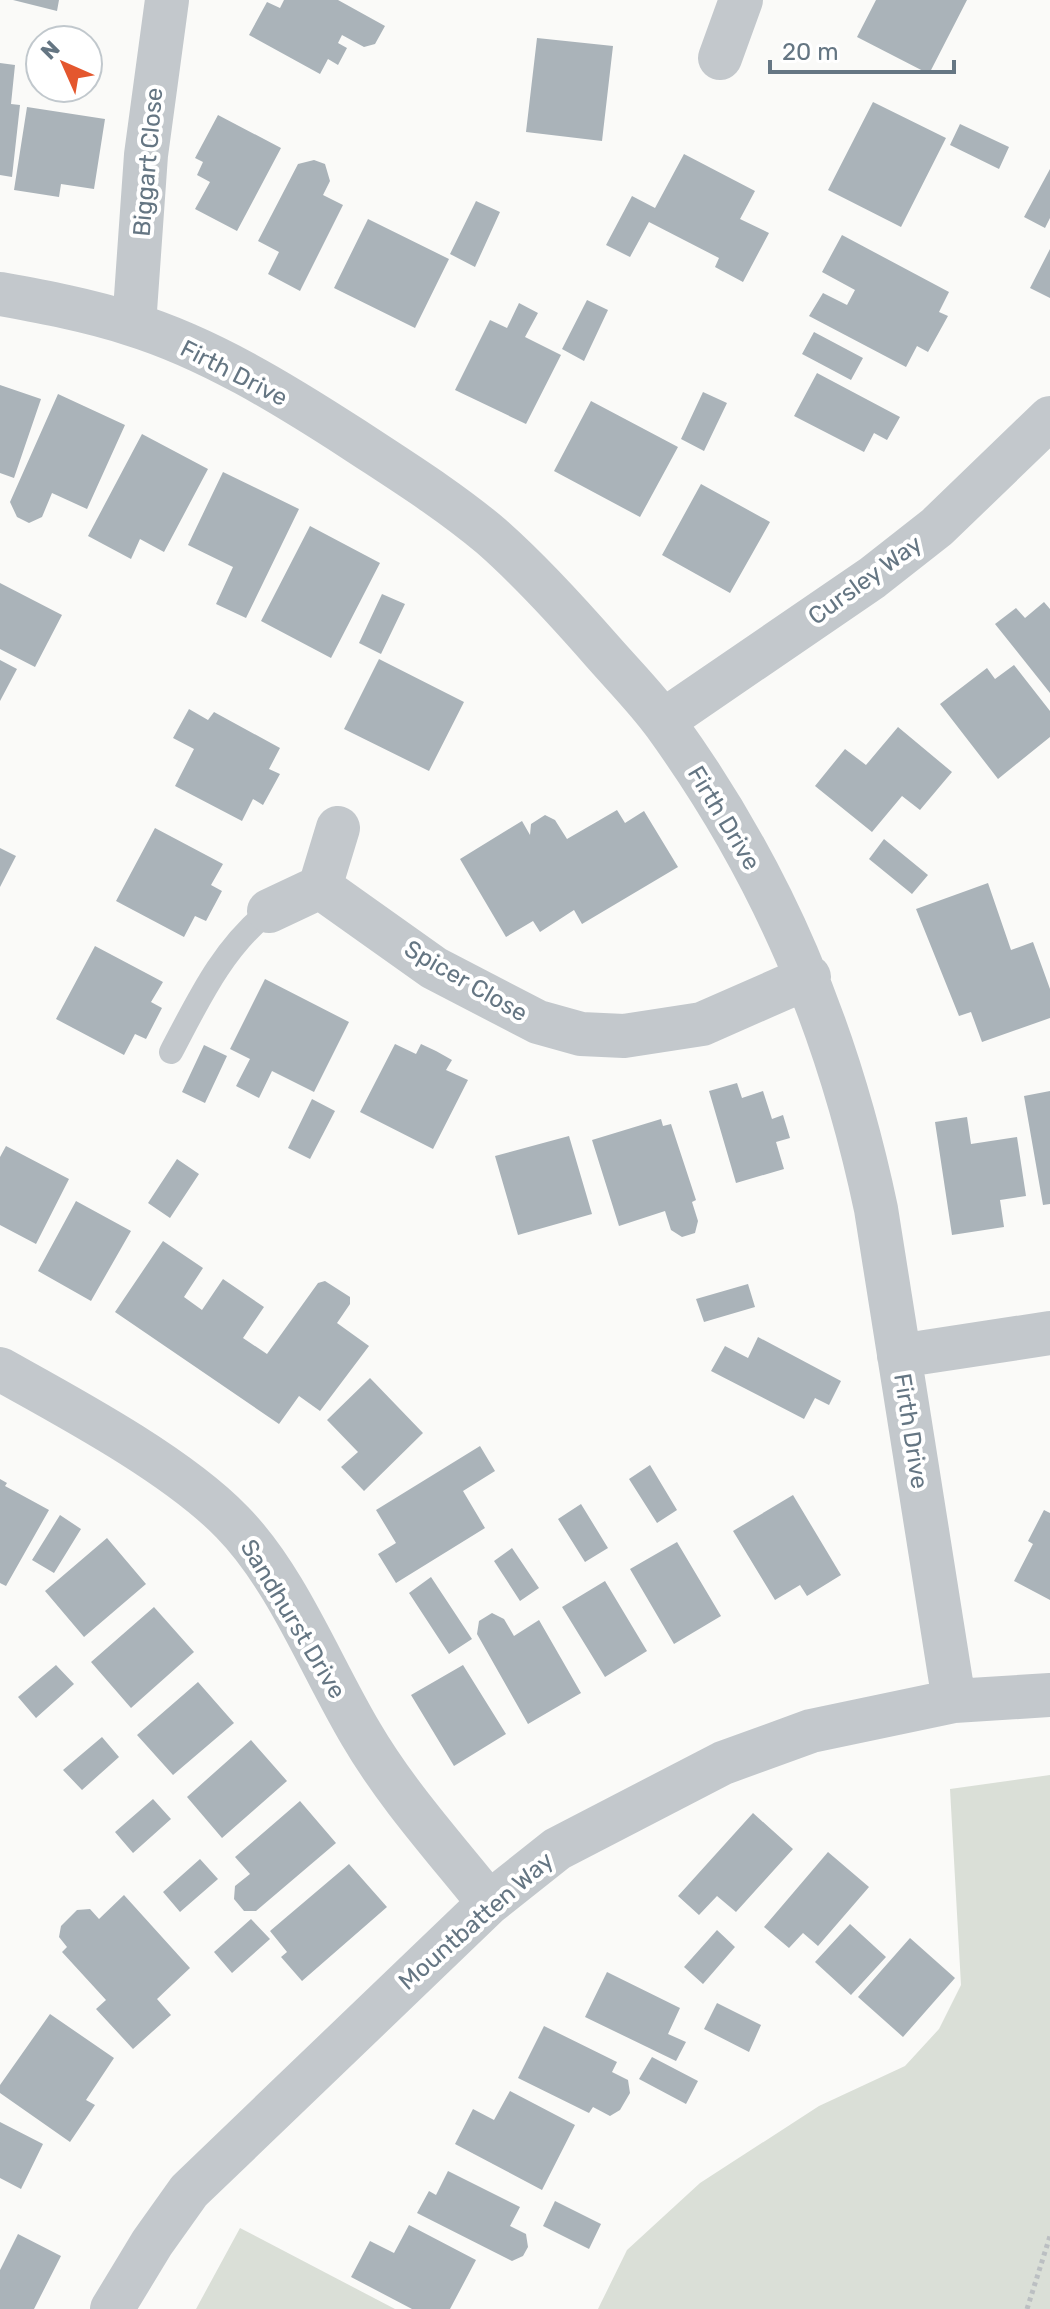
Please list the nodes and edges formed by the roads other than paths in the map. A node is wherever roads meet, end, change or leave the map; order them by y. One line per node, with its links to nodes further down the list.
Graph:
1 (167, 0): 5 (street, Biggart Close)
2 (741, 0): 3 (street)
3 (720, 58)
4 (0, 294): 5 (street, Firth Drive)
5 (134, 325): 7 (street, Firth Drive)
6 (1050, 418): 7 (street, Cursley Way)
7 (663, 721): 11 (street, Firth Drive)
8 (338, 828): 9 (street)
9 (320, 887): 10 (street); 11 (street, Spicer Close)
10 (269, 911): 12 (lane)
11 (809, 977): 14 (street, Firth Drive)
12 (171, 1052)
13 (1050, 1333): 14 (street)
14 (899, 1356): 17 (street, Firth Drive)
15 (0, 1369): 18 (street, Sandhurst Drive)
16 (1050, 1695): 17 (street, Mountbatten Way)
17 (954, 1701): 18 (street, Mountbatten Way)
18 (489, 1903): 19 (street, Mountbatten Way)
19 (112, 2309)

